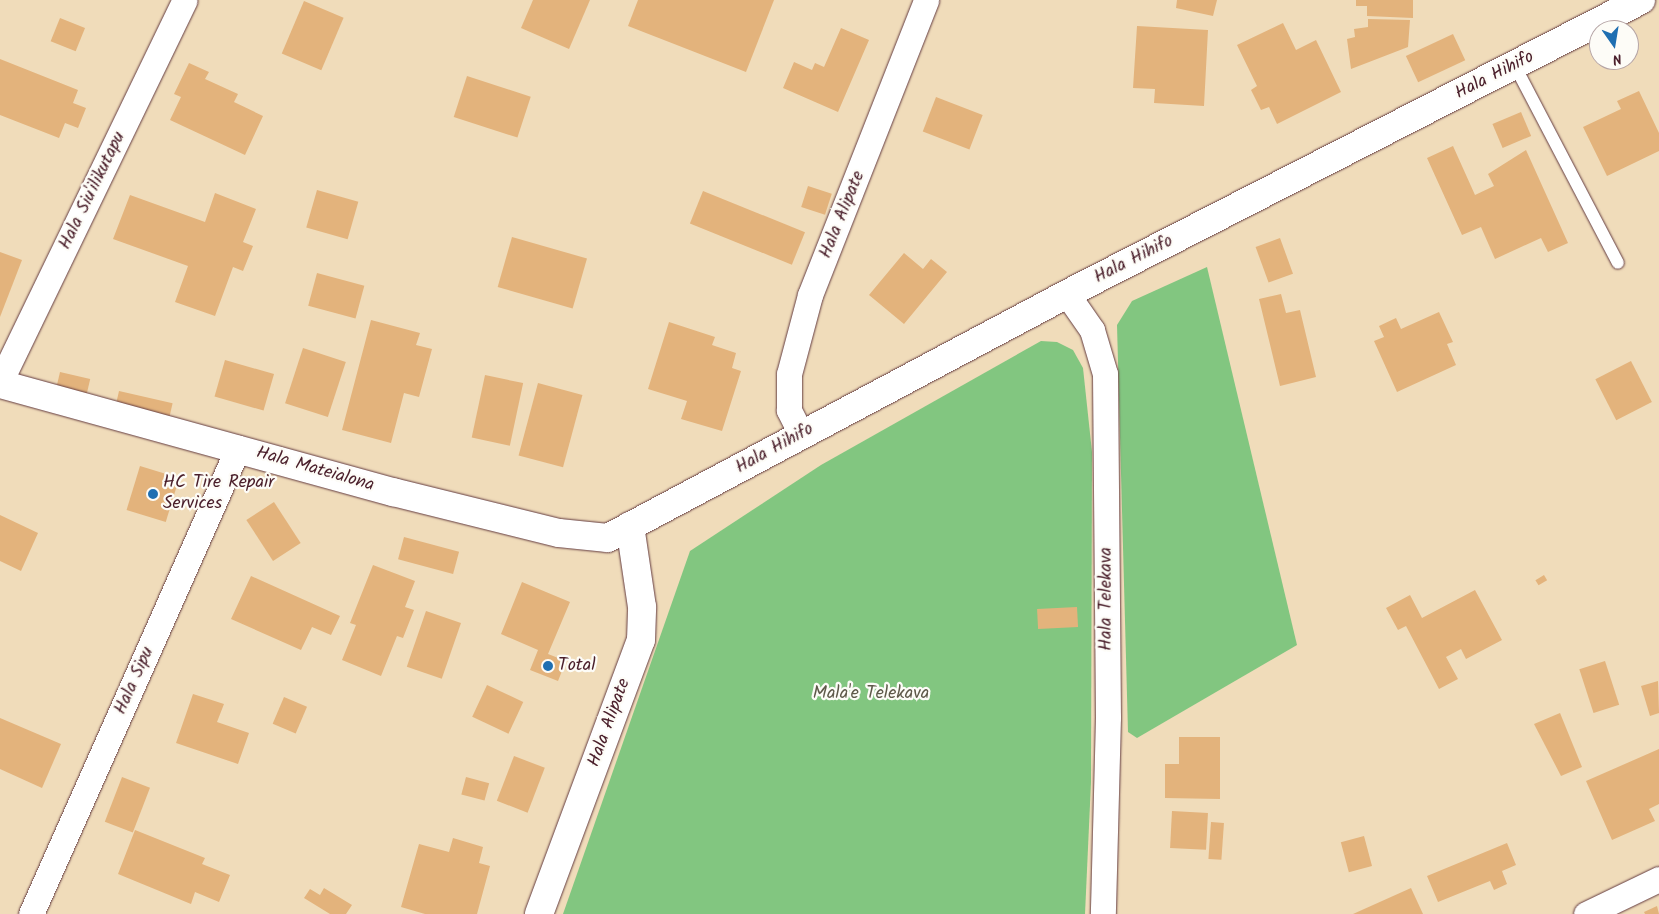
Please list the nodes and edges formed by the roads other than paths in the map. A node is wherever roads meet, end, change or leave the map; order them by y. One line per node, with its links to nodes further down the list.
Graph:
1 (185, 0): 7 (street, Hala Siu'ilikutapu)
2 (926, 0): 8 (street, Hala Alipate)
3 (1641, 0): 4 (main road, Hala Hihifo)
4 (1515, 66): 5 (lane); 6 (main road, Hala Hihifo)
5 (1618, 263)
6 (1068, 294): 8 (main road, Hala Hihifo); 14 (street, Hala Telekava)
7 (0, 383): 9 (main road, Hala Mateialona)
8 (801, 434): 10 (main road, Hala Hihifo)
9 (238, 448): 10 (main road, Hala Mateialona); 12 (street, Hala Sipu)
10 (630, 526): 13 (main road, Hala Alipate)
11 (1659, 879): 15 (street)
12 (31, 914)
13 (539, 914)
14 (1103, 914)
15 (1586, 914)

